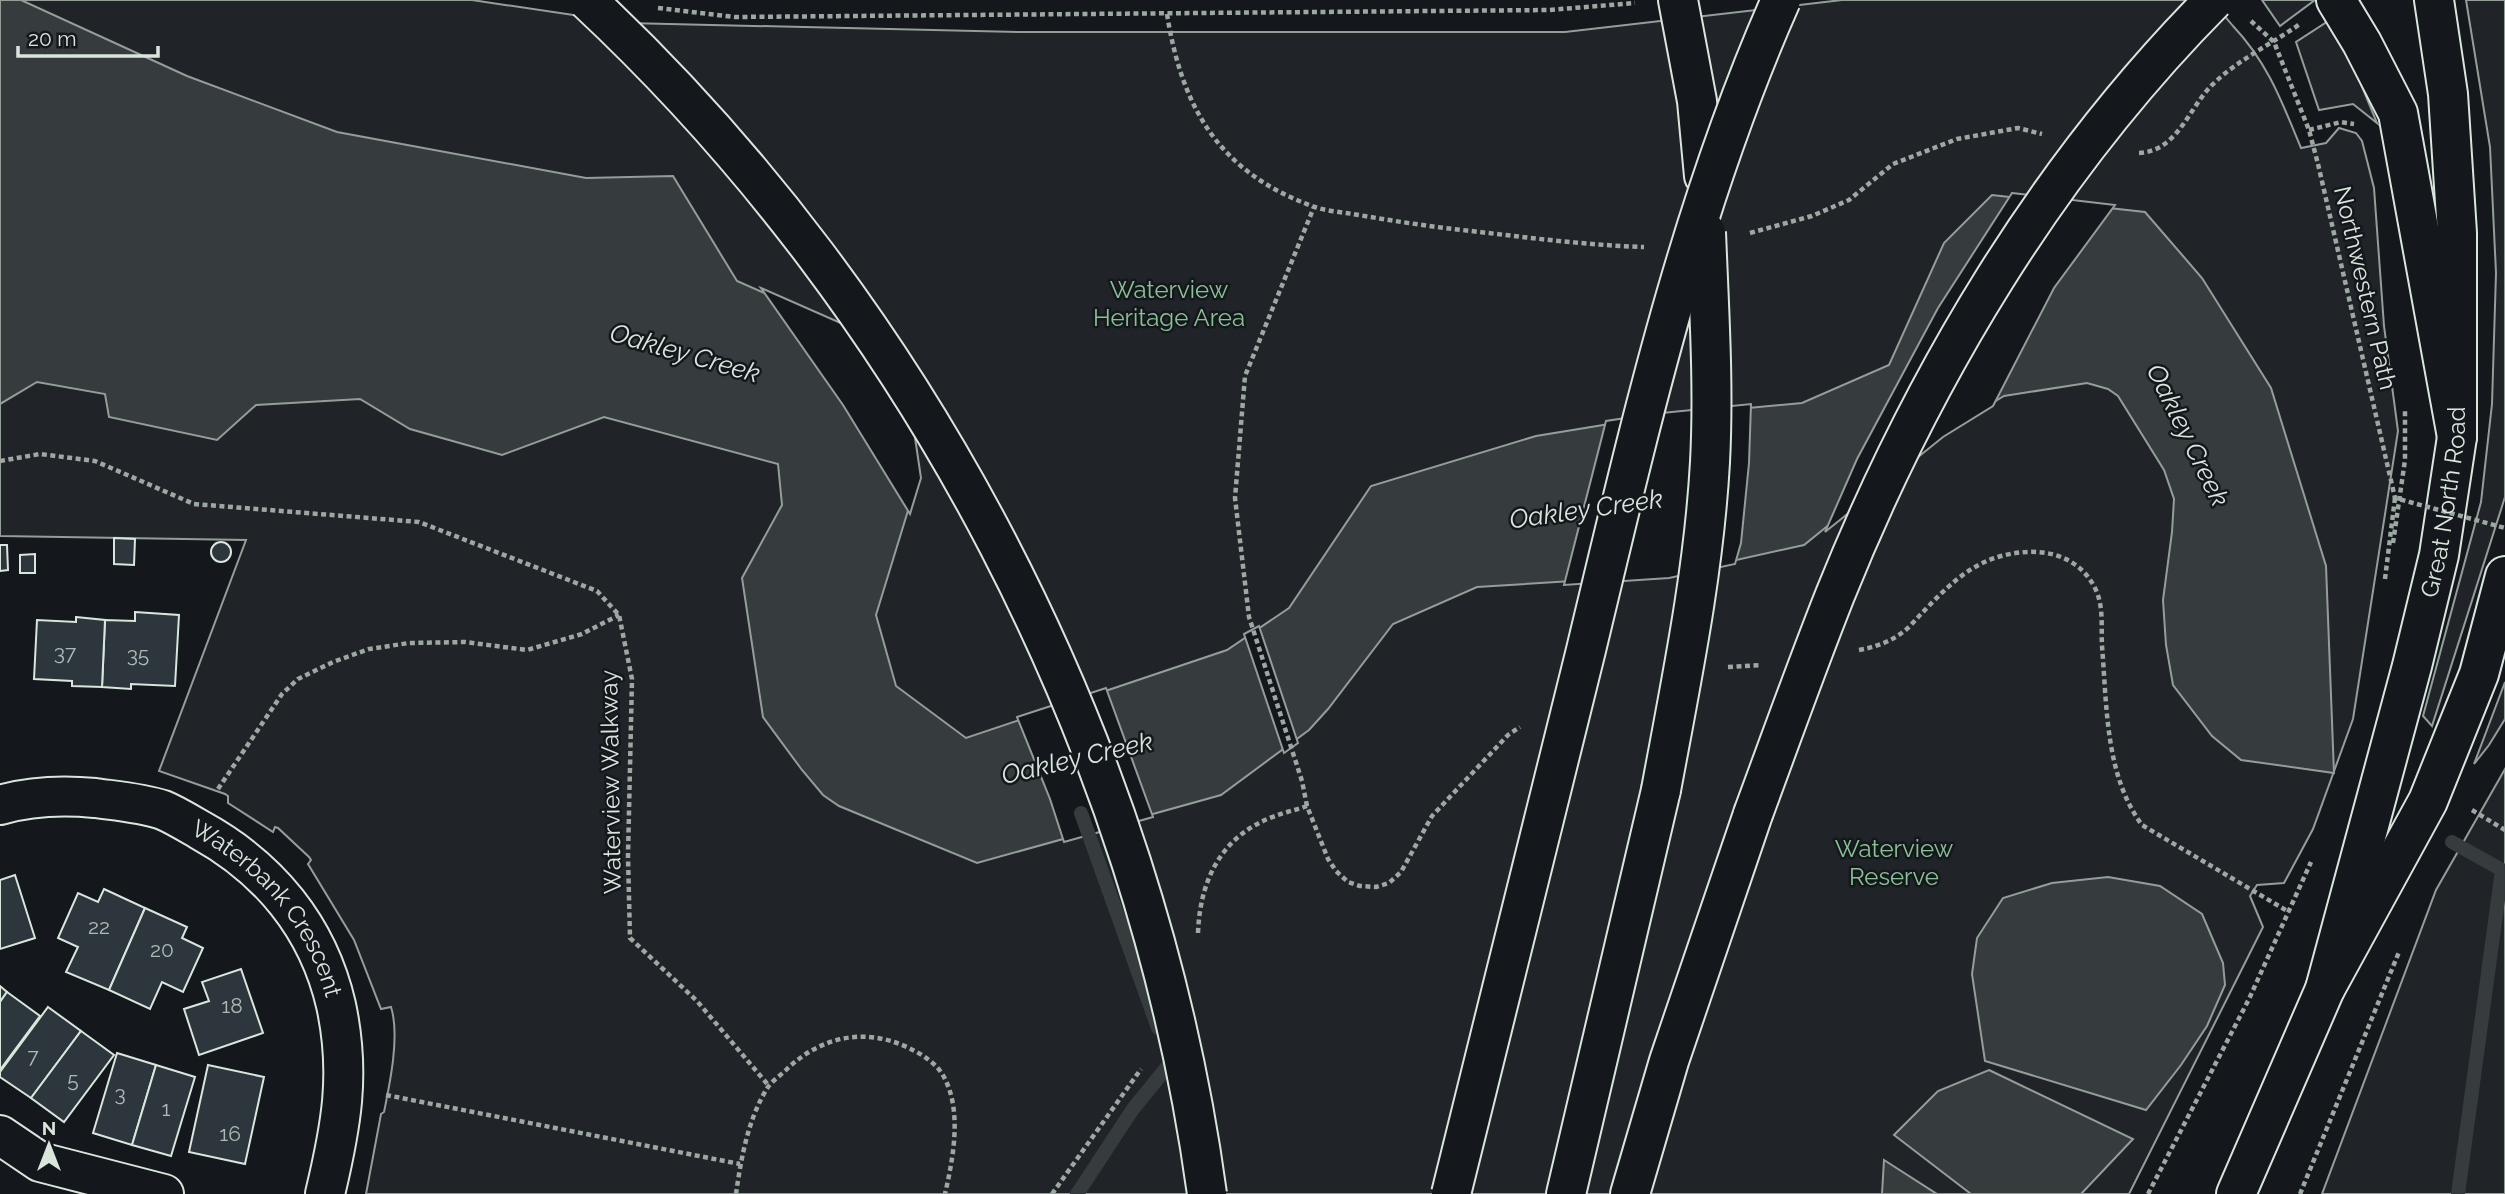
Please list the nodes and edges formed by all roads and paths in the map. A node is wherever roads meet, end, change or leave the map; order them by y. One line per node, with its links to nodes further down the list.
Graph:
1 (587, 0): 50 (main road, bridge)
2 (1781, 0): 51 (main road, bridge)
3 (2336, 0): 18 (main road)
4 (2434, 0): 18 (main road, Great North Road)
5 (1660, 1): 8 (path); 52 (main road, bridge)
6 (652, 8): 8 (path)
7 (2230, 8): 9 (path, Northwestern Path); 53 (main road, bridge)
8 (1167, 14): 14 (path)
9 (2274, 42): 11 (path, Northwestern Path); 13 (path)
10 (2360, 125): 11 (path)
11 (2309, 130): 20 (path, Northwestern Path, bridge)
12 (2043, 135): 15 (path)
13 (2130, 153)
14 (1314, 207): 16 (path); 33 (path)
15 (1748, 233)
16 (1655, 247)
17 (2405, 401): 24 (path)
18 (2457, 437): 39 (main road, Great North Road)
19 (0, 461): 25 (path)
20 (2395, 498): 21 (path, bridge); 22 (path)
21 (2505, 528)
22 (2385, 568)
23 (2505, 576): 39 (main road, Great North Road)
24 (2387, 583)
25 (619, 615): 30 (path); 41 (path, Waterview Walkway)
26 (1854, 652): 36 (path)
27 (1772, 665): 28 (path)
28 (1726, 667)
29 (1530, 720): 33 (path)
30 (216, 791)
31 (2462, 804): 34 (path)
32 (0, 805): 46 (main road, Waterbank Crescent)
33 (1307, 806): 37 (path)
34 (2505, 830)
35 (2315, 853): 36 (path)
36 (2288, 912): 54 (path)
37 (1198, 944)
38 (2402, 944): 56 (path)
39 (2325, 989): 55 (main road, Great North Road)
40 (1148, 1059): 49 (path)
41 (769, 1086): 44 (path); 48 (path)
42 (374, 1093): 44 (path)
43 (0, 1135): 45 (main road)
44 (740, 1164): 47 (path)
45 (164, 1194)
46 (326, 1194)
47 (736, 1194)
48 (945, 1194)
49 (1052, 1194)
50 (1206, 1194)
51 (1451, 1194)
52 (1566, 1194)
53 (1630, 1194)
54 (2148, 1194)
55 (2236, 1194)
56 (2300, 1194)

